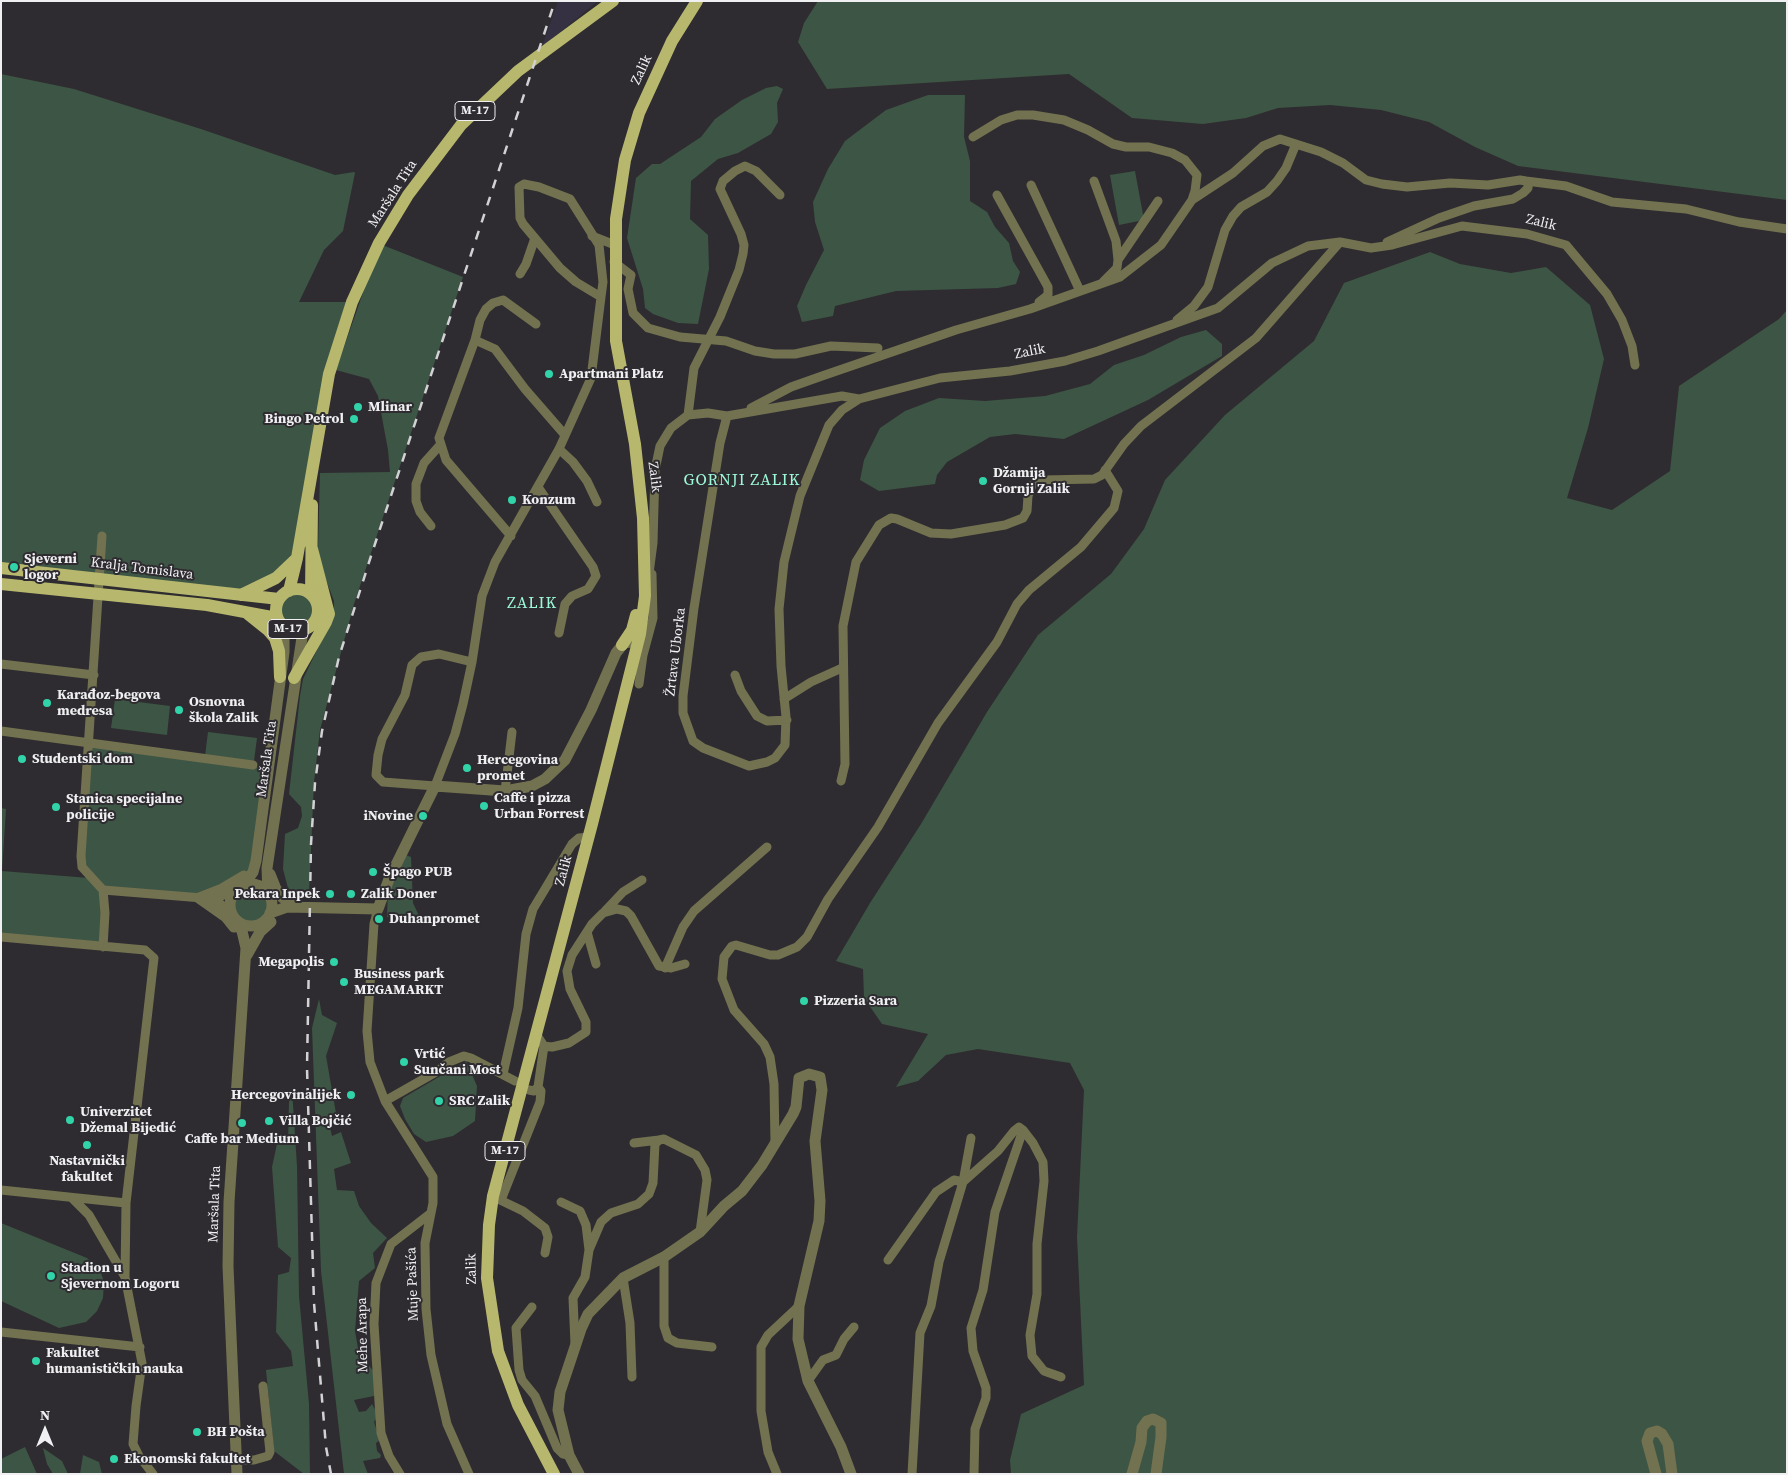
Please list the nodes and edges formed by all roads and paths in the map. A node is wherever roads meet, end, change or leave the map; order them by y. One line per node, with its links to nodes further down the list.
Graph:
1 (613, 1): 3 (main road, Maršala Tita / M-17)
2 (697, 1): 17 (main road, Zalik / M-17)
3 (605, 5): 39 (main road, Maršala Tita / M-17)
4 (973, 137): 11 (street, Zalik)
5 (1296, 144): 7 (street, Zalik); 11 (street, Zalik); 26 (street, Zalik)
6 (1094, 181): 19 (street)
7 (1526, 181): 13 (street, Zalik); 18 (street, Zalik)
8 (1032, 185): 23 (street)
9 (780, 195): 28 (street)
10 (997, 196): 25 (street, Zalik)
11 (1192, 200): 22 (street, Zalik)
12 (1158, 201): 19 (street, Zalik)
13 (1787, 229)
14 (592, 236): 15 (street); 17 (street); 24 (street)
15 (535, 238): 21 (street); 24 (street)
16 (1340, 242): 18 (street, Zalik); 26 (street, Zalik); 40 (street)
17 (615, 245): 20 (main road, Zalik / M-17)
18 (1370, 248): 31 (street, Zalik)
19 (1118, 260): 22 (street, Zalik)
20 (614, 262): 28 (street); 48 (main road, Zalik / M-17)
21 (520, 274)
22 (1094, 287): 23 (street, Zalik)
23 (1080, 291): 25 (street, Zalik)
24 (602, 297): 36 (street)
25 (1030, 309): 33 (street, Zalik)
26 (1172, 323): 32 (street, Zalik)
27 (536, 324): 29 (street)
28 (708, 338): 30 (street); 34 (street)
29 (475, 340): 36 (street); 37 (street)
30 (878, 348)
31 (1635, 365)
32 (859, 399): 33 (street, Zalik); 71 (street, Žrtava Uborka)
33 (741, 412): 35 (street, Zalik)
34 (688, 415): 35 (street); 48 (street, Žrtava Uborka)
35 (727, 416): 72 (street, Žrtava Uborka)
36 (565, 435): 38 (street)
37 (440, 444): 43 (street); 45 (street)
38 (559, 449): 41 (street); 42 (street)
39 (314, 460): 46 (main road, Maršala Tita / M-17); 47 (main road, Maršala Tita / M-17)
40 (1105, 470): 65 (street); 114 (street)
41 (538, 487): 45 (street); 60 (street)
42 (597, 502)
43 (430, 526)
44 (102, 536): 50 (street)
45 (510, 536): 63 (street)
46 (311, 545): 54 (main road, Maršala Tita / M-17); 69 (main road)
47 (297, 558): 52 (main road, Maršala Tita / M-17); 55 (main road)
48 (648, 562): 61 (main road, Zalik / M-17); 62 (main road); 70 (street, Žrtava Uborka)
49 (1, 568): 50 (main road, Kralja Tomislava / M-17)
50 (100, 579): 53 (street); 55 (main road, Kralja Tomislava / M-17)
51 (1, 584): 53 (main road, Kralja Tomislava / M-17)
52 (289, 591): 54 (main road); 56 (main road, M-17)
53 (98, 594): 57 (main road, Kralja Tomislava / M-17); 66 (street)
54 (311, 594): 59 (main road, M-17)
55 (241, 595): 56 (main road, Kralja Tomislava / M-17)
56 (279, 599): 58 (main road, M-17)
57 (244, 611): 58 (main road, Kralja Tomislava / M-17); 68 (main road)
58 (281, 622): 59 (main road, M-17); 68 (street, Maršala Tita)
59 (303, 631): 69 (street, Maršala Tita)
60 (559, 633)
61 (638, 643): 62 (street); 80 (main road, Zalik / M-17)
62 (622, 645): 79 (street)
63 (472, 662): 78 (street); 78 (street)
64 (1, 664): 66 (street)
65 (842, 668): 71 (street); 77 (street)
66 (94, 675): 75 (street)
67 (735, 675): 72 (street)
68 (280, 677): 82 (street, Maršala Tita)
69 (294, 678): 83 (street, Maršala Tita)
70 (639, 684)
71 (784, 699): 72 (street, Žrtava Uborka)
72 (786, 720)
73 (1, 731): 75 (street)
74 (512, 732): 79 (street)
75 (89, 743): 76 (street); 86 (street)
76 (253, 765)
77 (840, 781)
78 (435, 786): 79 (street); 92 (street)
79 (505, 791)
80 (589, 837): 105 (main road, Zalik / M-17); 107 (street)
81 (767, 847): 104 (street)
82 (256, 861): 85 (street, Maršala Tita); 88 (street)
83 (268, 864): 87 (street, Maršala Tita); 91 (street)
84 (642, 880): 94 (street)
85 (240, 888): 87 (street); 89 (street); 95 (street)
86 (103, 890): 88 (street); 99 (street)
87 (269, 894): 90 (street); 93 (street)
88 (199, 898): 89 (street); 101 (street)
89 (215, 899): 95 (street)
90 (287, 907): 91 (street); 93 (street)
91 (301, 908): 92 (street); 101 (street)
92 (378, 908): 109 (street, Muje Pašića)
93 (270, 914): 96 (street)
94 (603, 914): 97 (street); 104 (street)
95 (234, 917): 96 (street); 100 (street, Maršala Tita)
96 (261, 923): 100 (street, Maršala Tita)
97 (587, 932): 102 (street); 106 (street)
98 (1, 937): 99 (street)
99 (103, 947): 120 (street)
100 (246, 948): 101 (street, Maršala Tita)
101 (245, 962): 141 (street, Maršala Tita)
102 (596, 964)
103 (686, 964): 104 (street)
104 (665, 968)
105 (536, 1034): 106 (street); 118 (main road, Zalik / M-17)
106 (544, 1046): 118 (street)
107 (502, 1074): 108 (street); 109 (street)
108 (515, 1081)
109 (385, 1102): 121 (street, Muje Pašića)
110 (1022, 1130): 115 (street); 137 (street); 151 (street)
111 (971, 1138): 115 (street)
112 (658, 1140): 113 (street); 122 (street); 123 (street)
113 (634, 1143)
114 (774, 1143): 122 (street); 129 (street)
115 (963, 1182): 126 (street); 150 (street)
116 (1, 1190): 117 (street)
117 (72, 1198): 120 (street); 127 (street)
118 (498, 1198): 124 (street); 146 (main road, Zalik / M-17)
119 (561, 1202): 123 (street)
120 (126, 1203): 127 (street)
121 (431, 1213): 144 (street, Mehe Arapa); 145 (street, Muje Pašića)
122 (700, 1232): 125 (street)
123 (589, 1250): 135 (street)
124 (545, 1253)
125 (664, 1257): 128 (street); 133 (street)
126 (888, 1260)
127 (125, 1277): 134 (street)
128 (623, 1278): 135 (street); 136 (street)
129 (799, 1306): 138 (street); 148 (street)
130 (532, 1307): 140 (street)
131 (854, 1327): 138 (street)
132 (1, 1332): 134 (street)
133 (712, 1346)
134 (140, 1347): 142 (street)
135 (575, 1347): 140 (street)
136 (632, 1377)
137 (1061, 1377)
138 (808, 1381): 149 (street)
139 (263, 1386): 141 (street)
140 (569, 1455): 147 (street)
141 (236, 1460): 143 (street, Maršala Tita)
142 (153, 1474)
143 (237, 1474)
144 (400, 1474)
145 (468, 1474)
146 (554, 1474)
147 (579, 1474)
148 (777, 1474)
149 (852, 1474)
150 (912, 1474)
151 (974, 1474)
152 (1132, 1474): 153 (street)
153 (1156, 1474)
154 (1656, 1474): 155 (street)
155 (1672, 1474)

